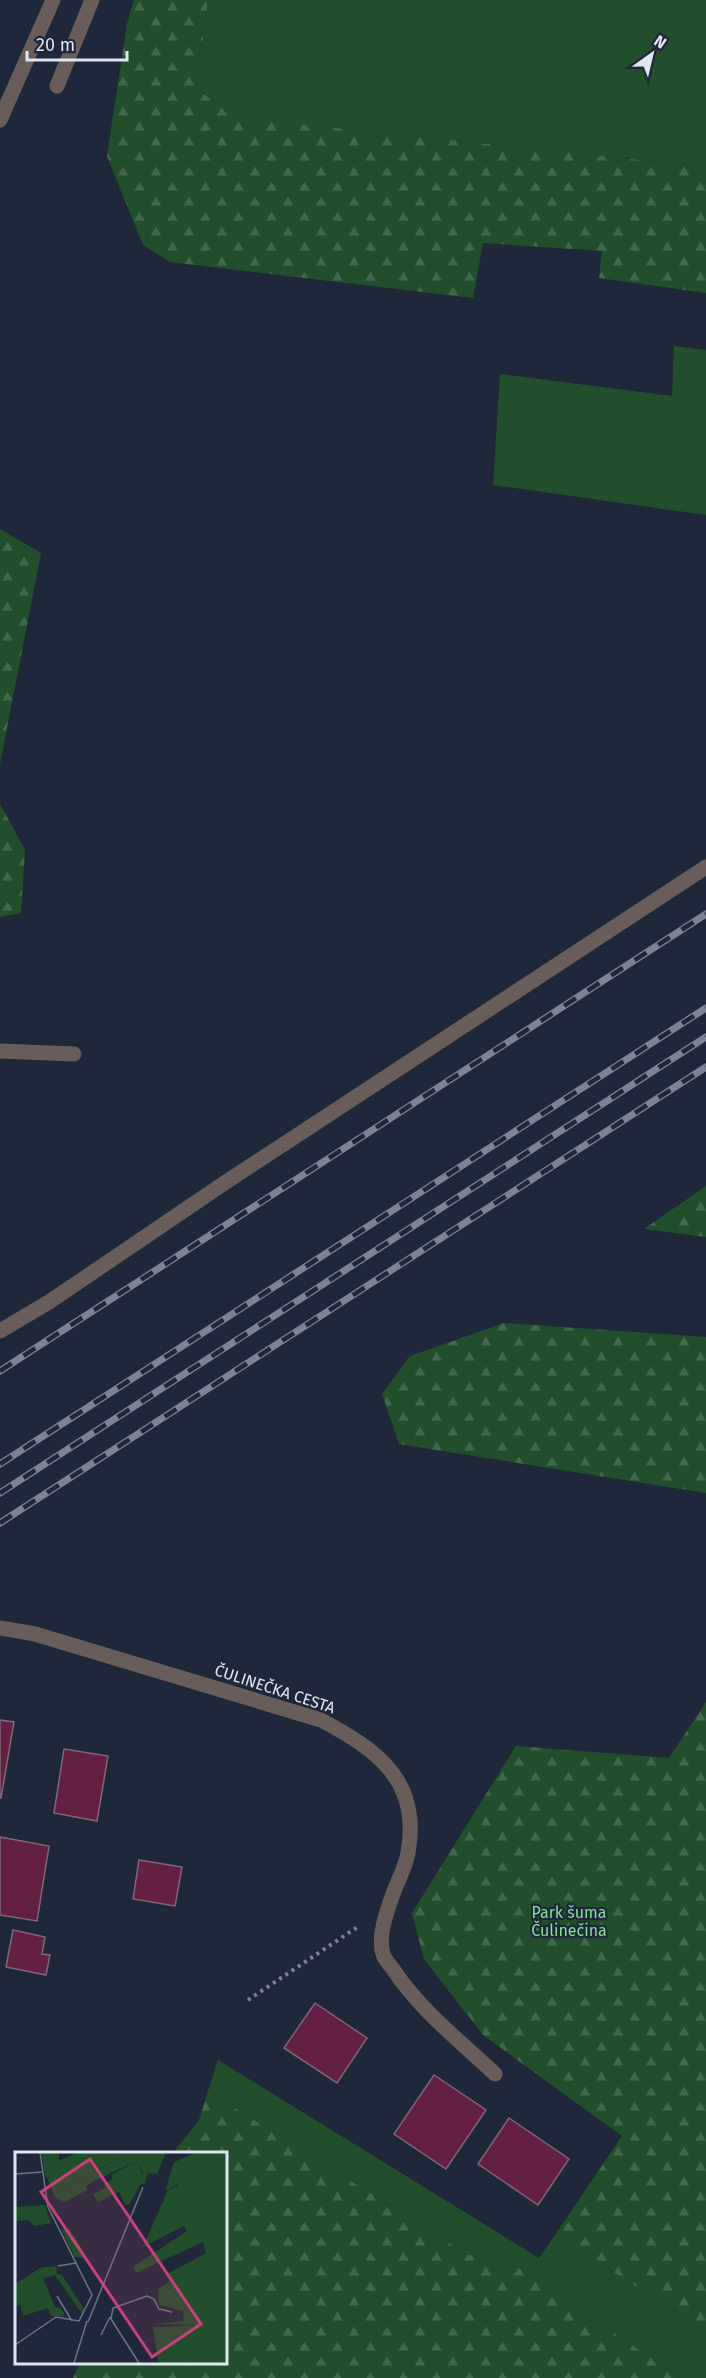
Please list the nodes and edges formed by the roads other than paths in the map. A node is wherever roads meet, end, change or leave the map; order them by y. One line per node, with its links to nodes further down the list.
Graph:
1 (54, 0): 4 (street)
2 (92, 0): 3 (street)
3 (57, 86)
4 (0, 120)
5 (706, 867): 8 (street)
6 (0, 1051): 7 (street)
7 (74, 1054)
8 (0, 1331)
9 (0, 1628): 10 (street, ČULINEČKA CESTA)
10 (495, 2074)

